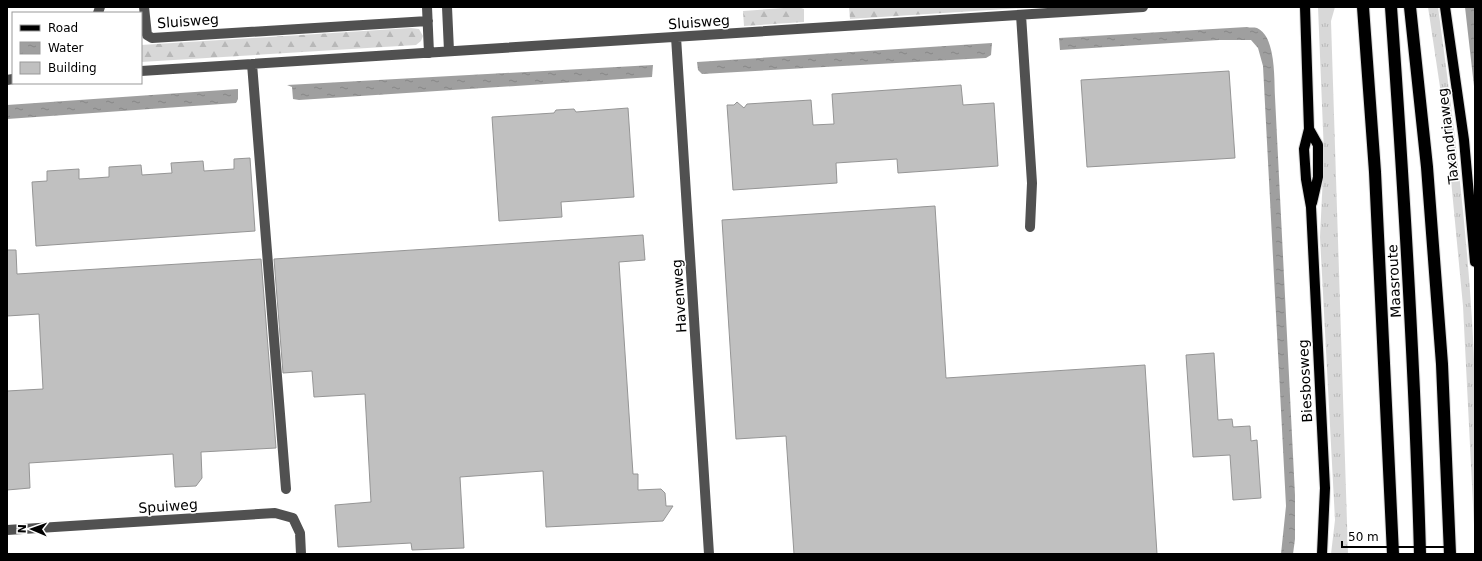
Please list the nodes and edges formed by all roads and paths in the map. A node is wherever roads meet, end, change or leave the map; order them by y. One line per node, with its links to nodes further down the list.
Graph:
1 (144, 7): 11 (street, Sluisweg)
2 (427, 7): 11 (street)
3 (447, 7): 13 (street)
4 (1143, 7): 10 (street, Sluisweg)
5 (1305, 7): 23 (main road, Biesbosweg)
6 (1363, 7): 24 (highway, Maasroute)
7 (1391, 7): 25 (highway, Maasroute)
8 (1410, 7): 26 (highway)
9 (1446, 7): 18 (main road, Taxandriaweg)
10 (1021, 15): 12 (street, Sluisweg); 17 (street)
11 (428, 21): 14 (street)
12 (676, 37): 13 (street, Sluisweg); 22 (street, Havenweg)
13 (449, 51): 14 (street, Sluisweg)
14 (429, 53): 15 (street, Sluisweg)
15 (252, 64): 16 (street, Sluisweg); 19 (street)
16 (142, 71)
17 (1030, 227)
18 (1475, 262)
19 (286, 489)
20 (7, 530): 21 (street, Spuiweg)
21 (301, 554)
22 (709, 554)
23 (1322, 554)
24 (1392, 554)
25 (1420, 554)
26 (1449, 554)

